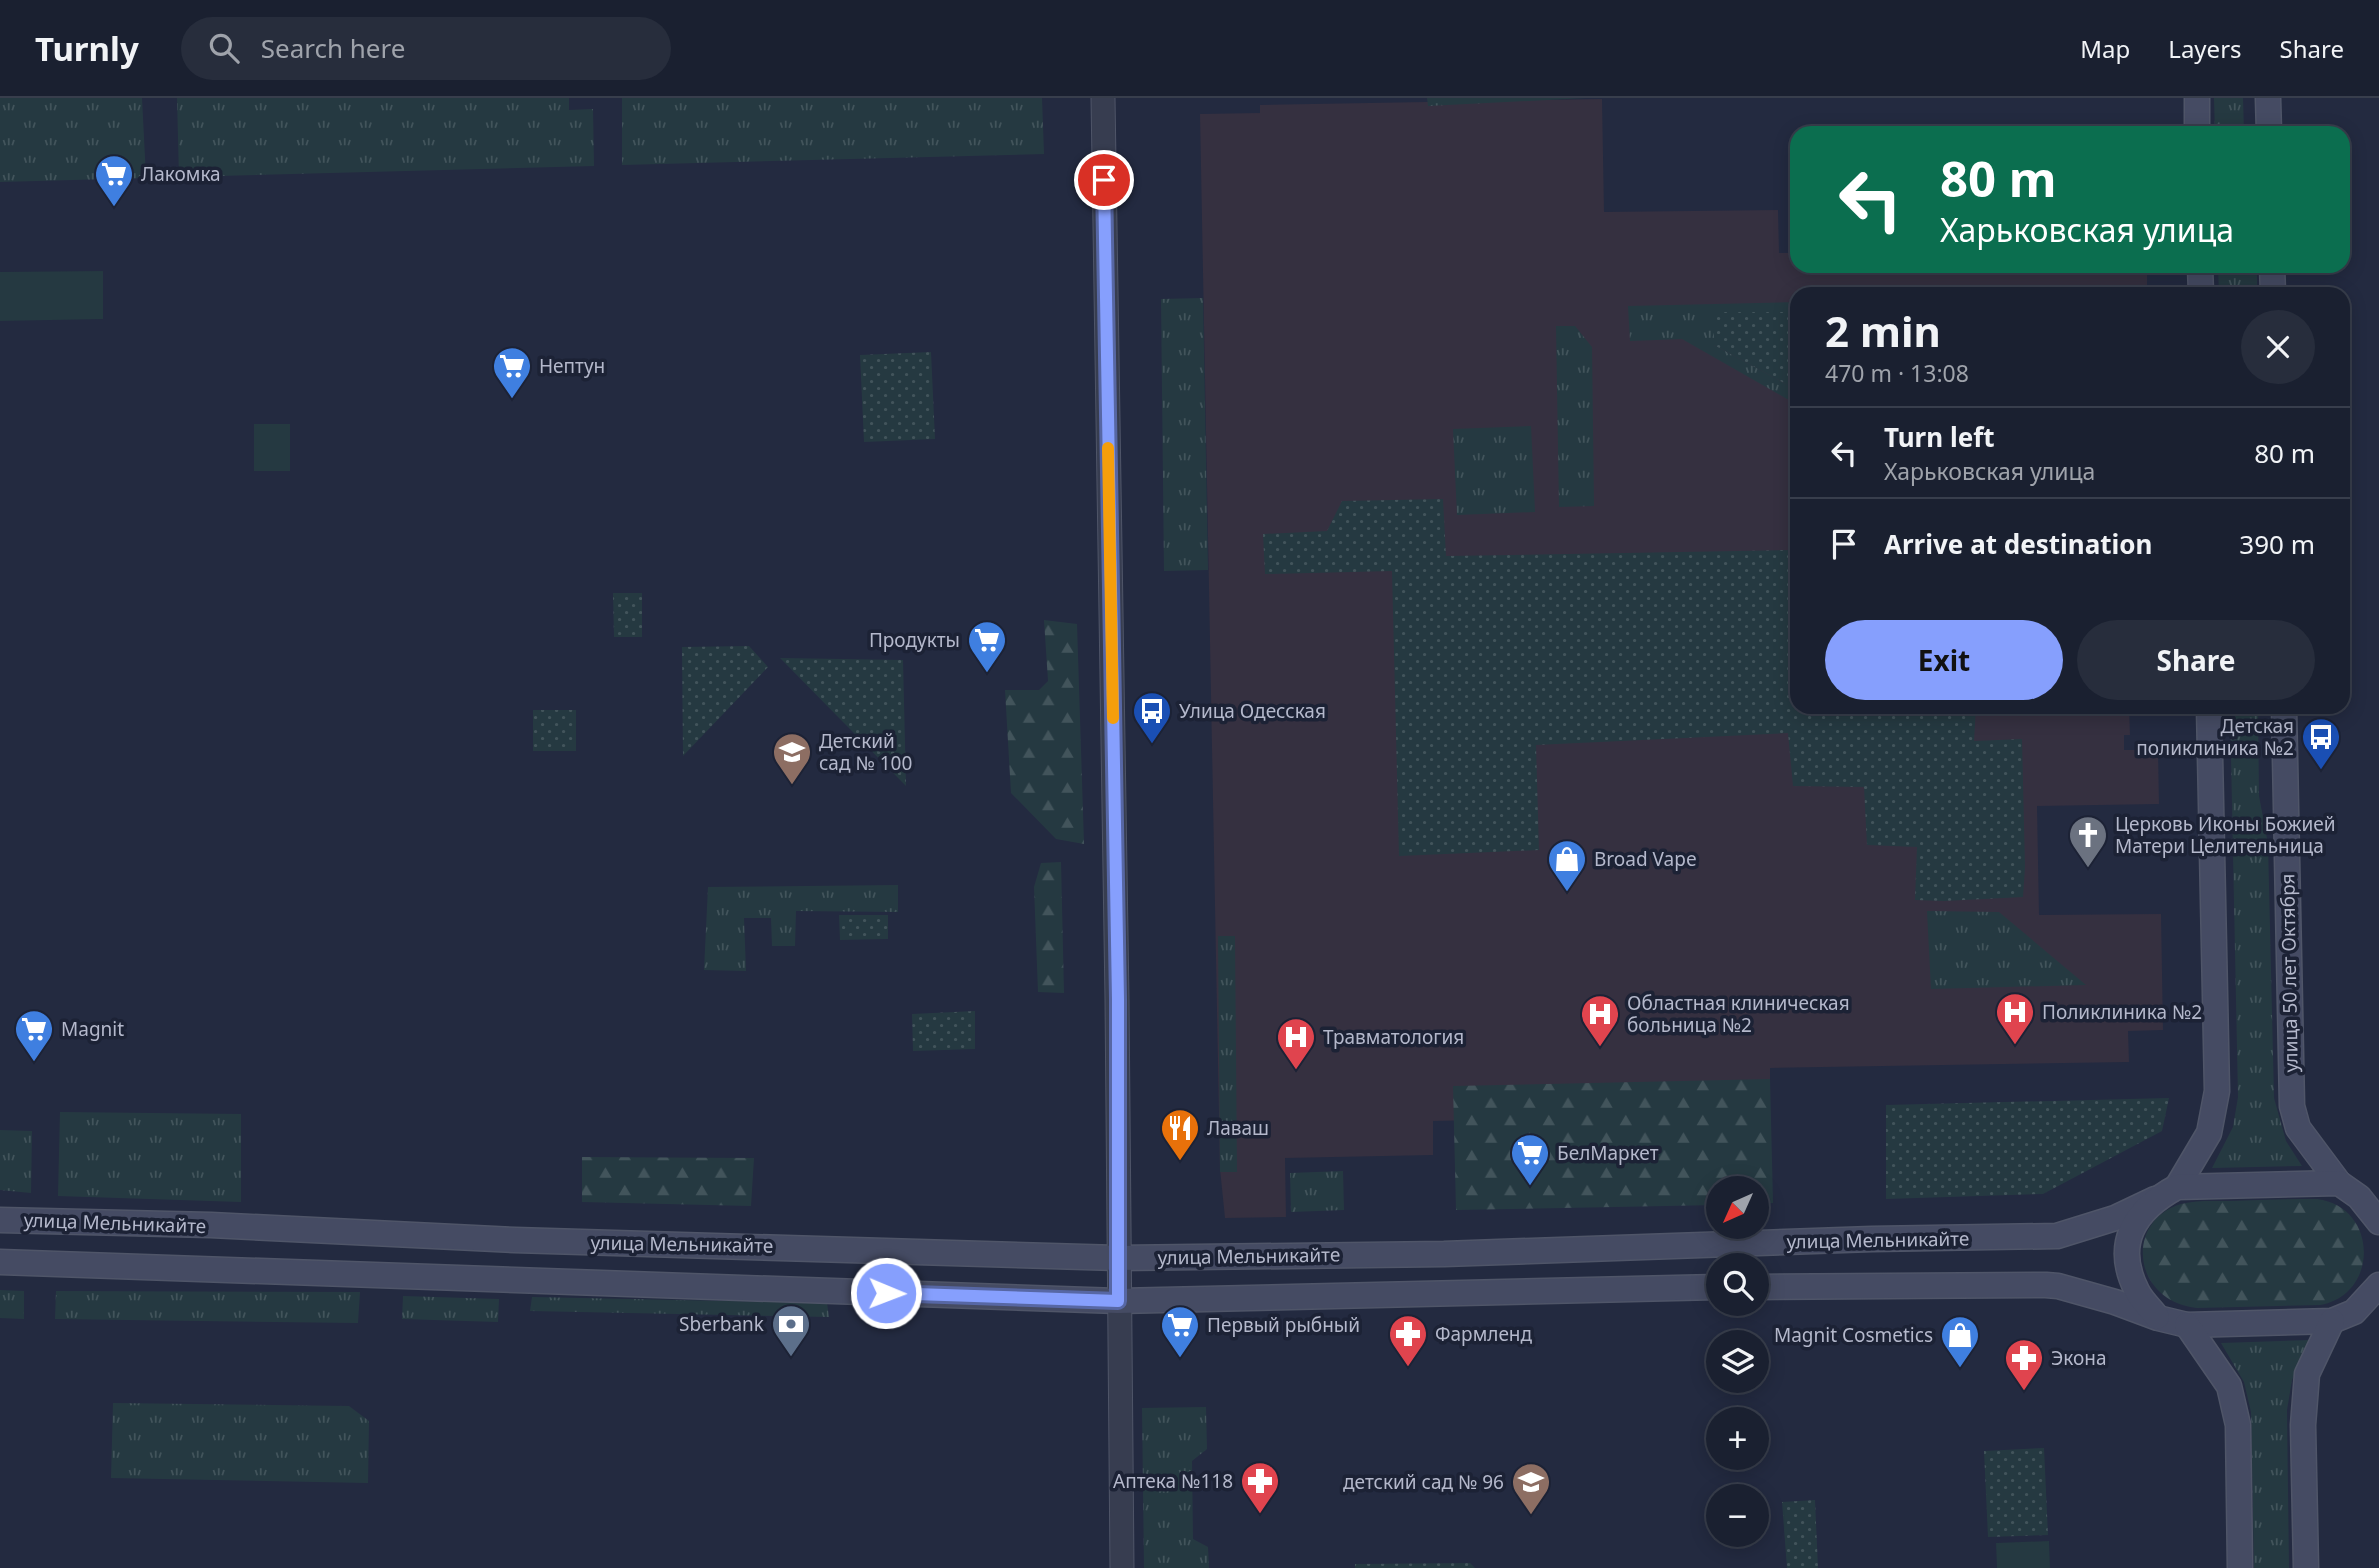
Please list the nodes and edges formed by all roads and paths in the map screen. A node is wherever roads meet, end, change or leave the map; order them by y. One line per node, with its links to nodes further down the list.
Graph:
1 (1103, 98): 14 (street)
2 (2197, 98): 4 (main road)
3 (2268, 98): 5 (main road)
4 (2197, 126)
5 (2269, 126)
6 (2209, 714): 8 (main road)
7 (2284, 714): 9 (main road, улица 50 лет Октября)
8 (2177, 1187): 9 (main road); 10 (main road, улица Мельникайте)
9 (2359, 1195): 12 (main road, улица 50 лет Октября)
10 (2155, 1199): 13 (main road, улица Мельникайте); 23 (main road)
11 (0, 1220): 14 (main road, улица Мельникайте)
12 (2379, 1222)
13 (1368, 1255): 14 (main road, улица Мельникайте); 19 (main road)
14 (1118, 1258): 21 (street)
15 (0, 1262): 21 (main road, улица Мельникайте)
16 (2379, 1285): 22 (main road)
17 (1706, 1287): 19 (main road, улица Мельникайте)
18 (1769, 1287): 23 (main road)
19 (1368, 1295): 21 (main road, улица Мельникайте)
20 (2379, 1300): 22 (main road)
21 (1118, 1301): 25 (street)
22 (2343, 1317): 24 (main road); 27 (main road)
23 (2158, 1318): 24 (main road)
24 (2187, 1325): 26 (main road)
25 (1122, 1568)
26 (2240, 1568)
27 (2306, 1568)

